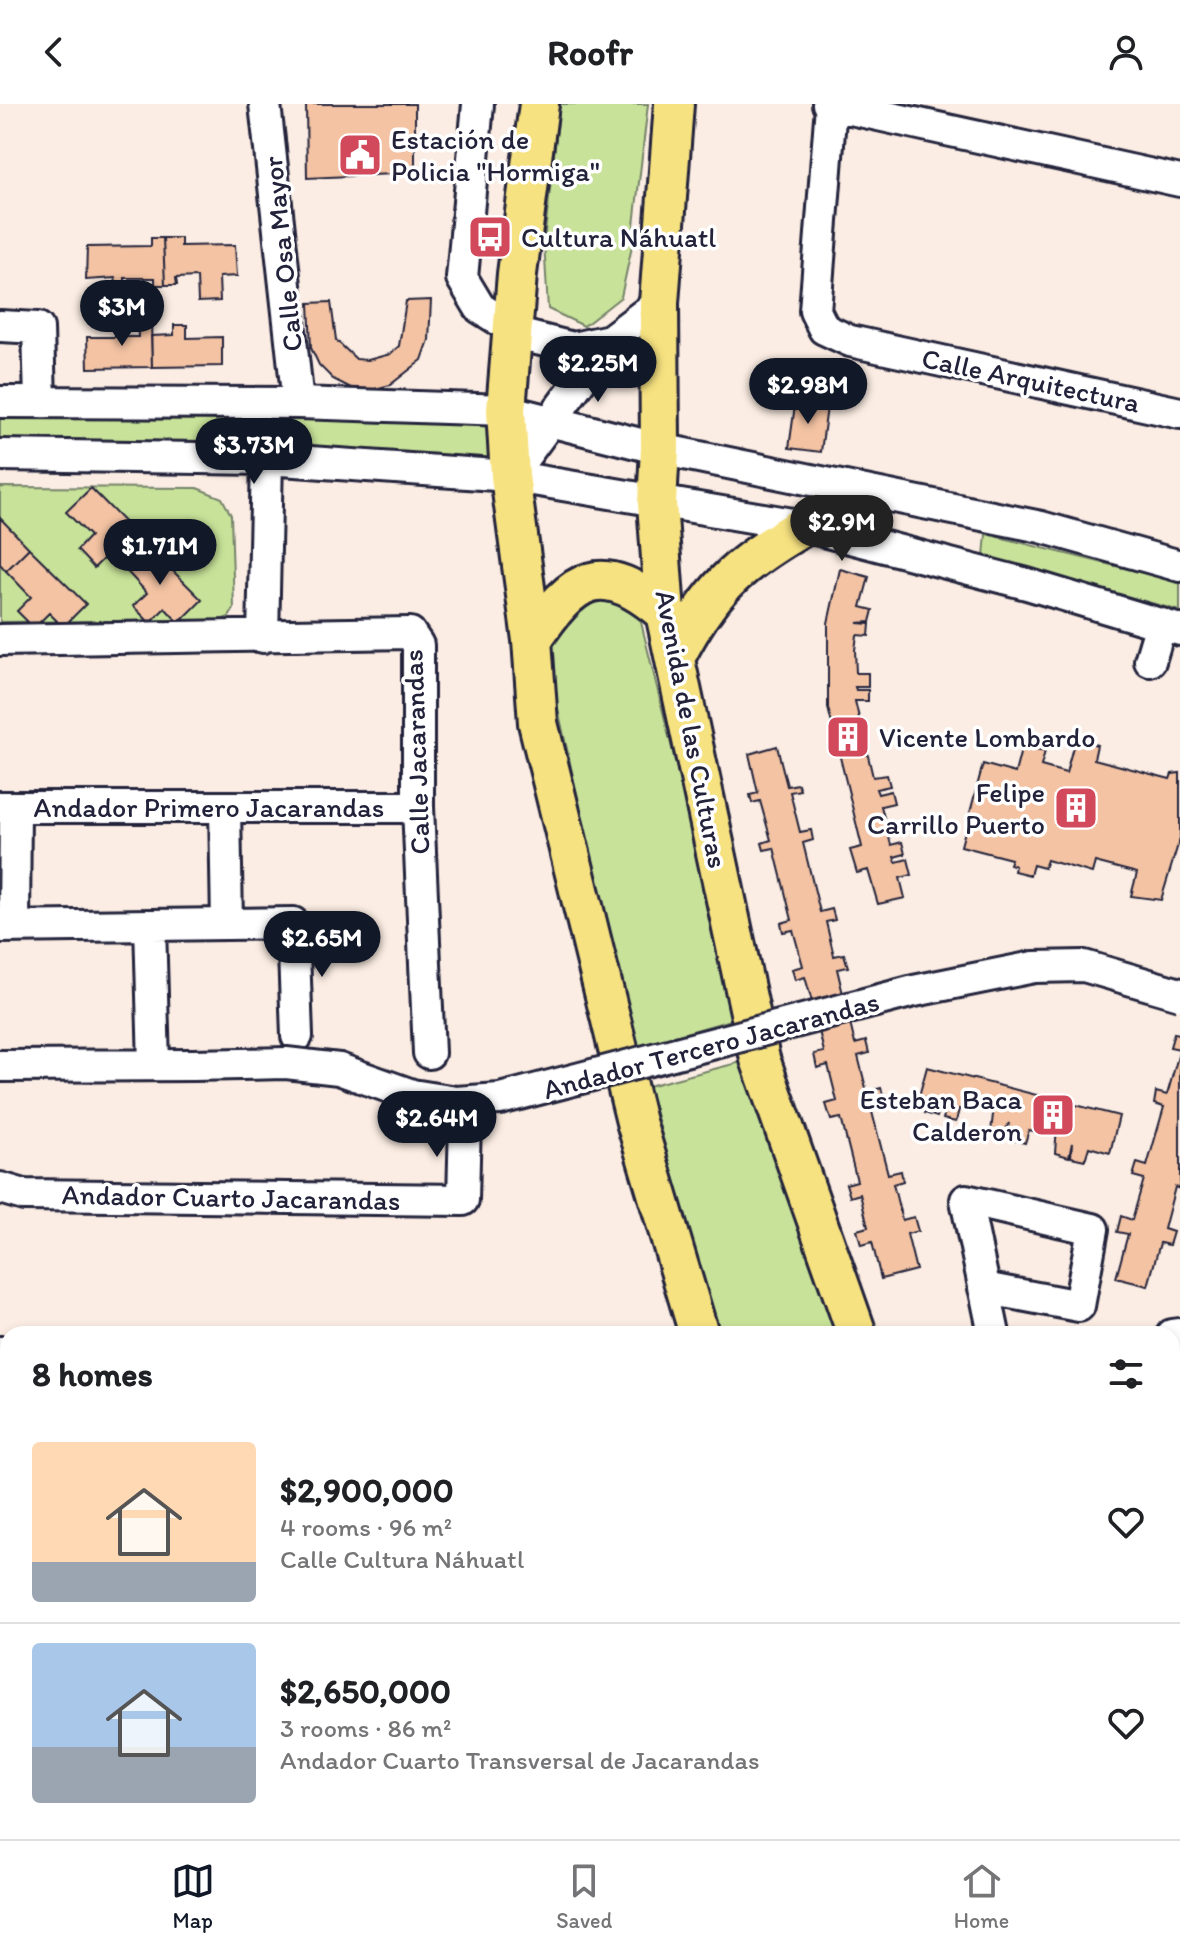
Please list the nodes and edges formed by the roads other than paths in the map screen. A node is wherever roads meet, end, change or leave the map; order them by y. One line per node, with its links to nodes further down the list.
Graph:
1 (265, 104): 13 (street, Calle Osa Mayor)
2 (478, 104): 9 (street)
3 (539, 104): 9 (main road)
4 (674, 104): 7 (main road, Avenida de las Culturas)
5 (830, 104): 6 (street); 15 (street, Calle Arquitectura)
6 (1180, 181)
7 (659, 303): 10 (street); 17 (main road, Avenida de las Culturas)
8 (0, 326): 12 (street)
9 (514, 331): 10 (street); 14 (main road)
10 (610, 340): 16 (street)
11 (0, 402): 12 (street)
12 (40, 402): 13 (street)
13 (298, 403): 14 (street)
14 (506, 410): 16 (street); 20 (main road)
15 (1180, 413)
16 (552, 422): 17 (street); 20 (street)
17 (660, 449): 21 (main road, Avenida de las Culturas); 23 (street)
18 (0, 455): 19 (street)
19 (267, 459): 20 (street); 26 (street)
20 (510, 476): 21 (street); 28 (main road)
21 (657, 503): 22 (street); 24 (main road, Avenida de las Culturas)
22 (804, 526): 25 (street); 29 (main road)
23 (1180, 566)
24 (665, 613): 28 (main road); 29 (main road, Avenida de las Culturas)
25 (1170, 627): 30 (street)
26 (263, 637): 27 (street); 33 (street, Calle Jacarandas)
27 (0, 640)
28 (532, 640): 45 (main road)
29 (675, 658): 46 (main road, Avenida de las Culturas)
30 (1150, 661)
31 (8, 807): 32 (street, Andador Primero Jacarandas); 36 (street)
32 (225, 807): 33 (street, Andador Primero Jacarandas); 34 (street)
33 (418, 807): 39 (street, Calle Jacarandas)
34 (227, 924): 35 (street); 38 (street)
35 (150, 925): 36 (street); 40 (street)
36 (7, 926)
37 (1180, 994): 40 (street, Andador Tercero Jacarandas, bridge)
38 (297, 1036)
39 (429, 1053)
40 (154, 1065): 41 (street, Andador Tercero Jacarandas)
41 (0, 1066)
42 (465, 1119): 43 (street, Andador Cuarto Jacarandas)
43 (0, 1188)
44 (984, 1288): 44 (street); 47 (street)
45 (697, 1326)
46 (854, 1326)
47 (992, 1326)

